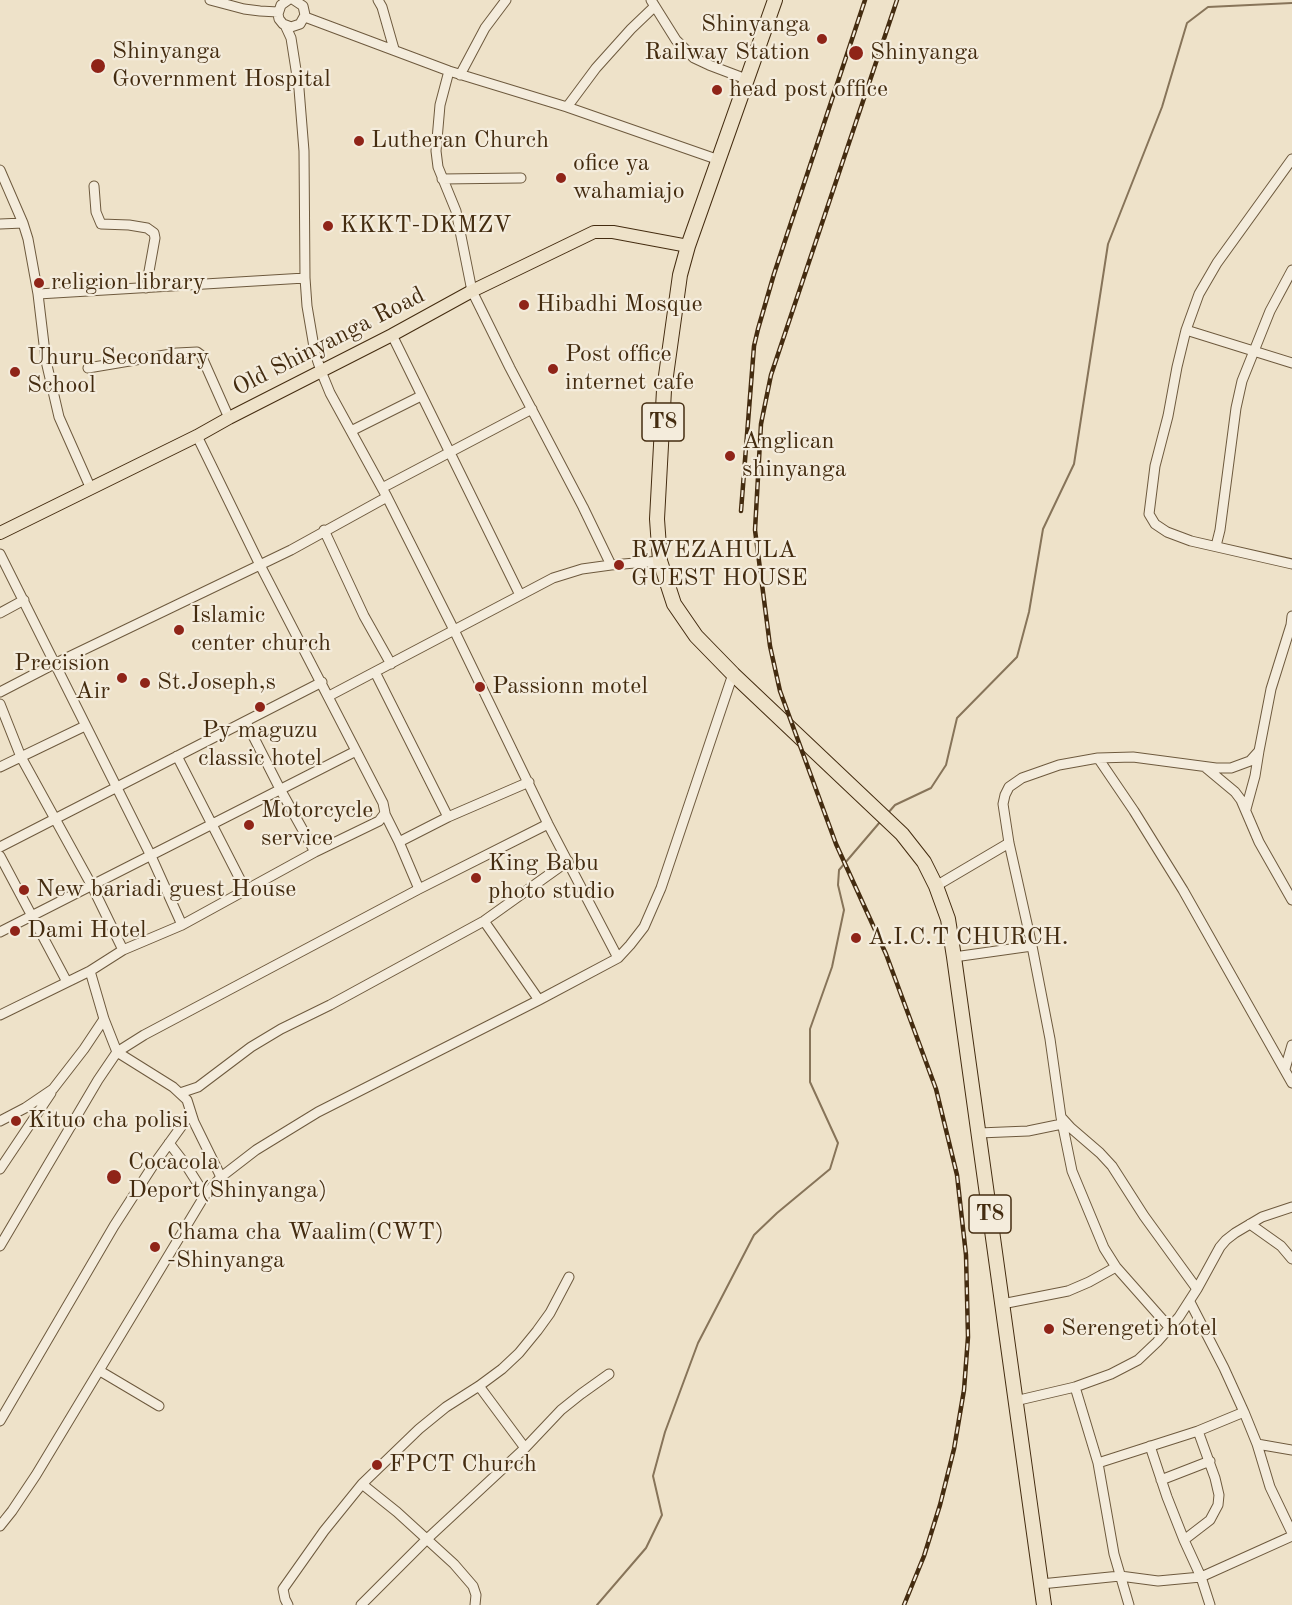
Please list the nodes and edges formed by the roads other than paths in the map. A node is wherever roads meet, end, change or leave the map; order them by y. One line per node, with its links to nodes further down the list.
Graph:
1 (210, 0): 8 (street)
2 (288, 0): 8 (street)
3 (296, 0): 9 (street)
4 (378, 0): 11 (street)
5 (506, 0): 13 (street)
6 (774, 0): 14 (highway, T8)
7 (652, 4): 14 (street); 15 (street)
8 (278, 12): 10 (street)
9 (305, 17): 10 (street); 11 (street)
10 (285, 25): 28 (street)
11 (394, 50): 12 (street)
12 (449, 71): 13 (street); 21 (street)
13 (460, 75): 15 (street)
14 (747, 79): 17 (highway, T8)
15 (567, 107): 17 (street)
16 (1292, 159): 19 (street)
17 (719, 160): 26 (highway, T8)
18 (0, 170): 24 (street)
19 (1281, 174): 22 (street); 32 (street)
20 (521, 178): 21 (street)
21 (442, 179): 30 (street)
22 (1292, 179)
23 (94, 186): 29 (street)
24 (23, 222): 25 (street); 31 (street)
25 (0, 224)
26 (688, 246): 30 (main road, Old Shinyanga Road); 50 (highway, T8)
27 (1292, 270): 34 (street)
28 (305, 278): 29 (street); 37 (street)
29 (146, 288): 31 (street)
30 (472, 291): 33 (main road, Old Shinyanga Road); 39 (street)
31 (38, 294): 44 (street)
32 (1186, 330): 34 (street); 48 (street)
33 (392, 335): 37 (main road, Old Shinyanga Road); 38 (street)
34 (1254, 350): 35 (street); 48 (street)
35 (1292, 363)
36 (88, 368): 40 (street)
37 (321, 371): 40 (main road, Old Shinyanga Road); 41 (street)
38 (421, 396): 41 (street); 43 (street)
39 (532, 409): 43 (street); 53 (street)
40 (229, 418): 42 (main road, Old Shinyanga Road)
41 (351, 431): 45 (street)
42 (197, 436): 44 (main road, Old Shinyanga Road); 52 (street)
43 (448, 452): 45 (street); 54 (street)
44 (91, 489): 47 (main road, Old Shinyanga Road)
45 (385, 493): 46 (street); 58 (street)
46 (324, 530): 52 (street); 60 (street)
47 (0, 533)
48 (1216, 546): 51 (street)
49 (0, 554): 55 (street)
50 (660, 561): 53 (street); 62 (highway, T8)
51 (1292, 564)
52 (260, 565): 59 (street); 63 (street)
53 (611, 565): 54 (street)
54 (520, 595): 58 (street)
55 (24, 600): 56 (street); 59 (street)
56 (0, 613)
57 (1292, 622): 70 (street)
58 (454, 630): 60 (street); 76 (street)
59 (54, 664): 64 (street); 68 (street)
60 (391, 664): 61 (street)
61 (375, 672): 65 (street); 81 (street)
62 (733, 674): 93 (highway, T8); 104 (street)
63 (322, 682): 65 (street); 67 (street)
64 (0, 692)
65 (329, 696): 69 (street)
66 (0, 704): 71 (street)
67 (246, 722): 72 (street); 78 (street)
68 (85, 726): 71 (street); 77 (street)
69 (356, 751): 78 (street); 80 (street)
70 (1259, 751): 75 (street); 79 (street)
71 (21, 756): 74 (street); 82 (street)
72 (177, 756): 77 (street); 83 (street)
73 (1098, 758): 75 (street); 86 (street); 112 (street)
74 (0, 767)
75 (1205, 767): 79 (street)
76 (529, 782): 81 (street); 84 (street)
77 (116, 787): 82 (street); 90 (street)
78 (280, 789): 83 (street); 88 (street)
79 (1246, 809): 96 (street)
80 (385, 814): 85 (street); 88 (street)
81 (448, 817): 85 (street)
82 (55, 820): 87 (street); 92 (street)
83 (211, 824): 90 (street); 95 (street)
84 (548, 824): 91 (street); 94 (street)
85 (399, 842): 94 (street)
86 (1009, 843): 93 (street); 101 (street)
87 (0, 847)
88 (315, 852): 95 (street)
89 (0, 856): 97 (street)
90 (151, 856): 92 (street); 99 (street)
91 (568, 861): 98 (street); 104 (street)
92 (92, 886): 97 (street); 102 (street)
93 (936, 886): 103 (highway, T8)
94 (419, 889): 111 (street)
95 (246, 891): 99 (street)
96 (1292, 900)
97 (33, 916): 100 (street); 106 (street)
98 (484, 921): 107 (street); 115 (street)
99 (182, 925): 102 (street)
100 (0, 932)
101 (1032, 946): 103 (street); 117 (street)
102 (123, 950): 105 (street)
103 (954, 957): 119 (highway, T8)
104 (618, 958): 107 (street)
105 (90, 970): 106 (street); 109 (street)
106 (67, 982): 108 (street)
107 (539, 1000): 122 (street)
108 (1, 1011)
109 (104, 1019): 111 (street); 114 (street)
110 (1292, 1045): 112 (street)
111 (117, 1052): 115 (street); 126 (street)
112 (1285, 1069): 113 (street)
113 (1292, 1083)
114 (53, 1089): 118 (street); 121 (street)
115 (180, 1093): 116 (street)
116 (191, 1113): 120 (street); 122 (street)
117 (1062, 1120): 119 (street); 128 (street); 130 (street)
118 (0, 1121)
119 (979, 1133): 132 (highway, T8)
120 (169, 1143): 123 (street); 141 (street)
121 (0, 1168)
122 (221, 1176): 123 (street)
123 (205, 1195): 134 (street)
124 (1292, 1207): 125 (street)
125 (1250, 1224): 127 (street); 130 (street)
126 (0, 1246)
127 (1292, 1259)
128 (1116, 1267): 132 (street); 133 (street)
129 (569, 1277): 136 (street)
130 (1197, 1289): 131 (street)
131 (1190, 1302): 133 (street); 140 (street)
132 (1002, 1304): 138 (highway, T8)
133 (1170, 1328): 137 (street)
134 (100, 1371): 139 (street); 151 (street)
135 (609, 1374): 145 (street)
136 (479, 1386): 145 (street); 150 (street)
137 (1075, 1387): 138 (street); 148 (street)
138 (1016, 1401): 159 (highway, T8)
139 (159, 1406)
140 (1244, 1412): 142 (street); 143 (street)
141 (0, 1420)
142 (1198, 1431): 144 (street); 147 (street)
143 (1257, 1444): 146 (street); 154 (street)
144 (1150, 1446): 148 (street); 149 (street)
145 (525, 1448): 155 (street)
146 (1292, 1450)
147 (1210, 1461): 149 (street); 156 (street)
148 (1098, 1463): 157 (street)
149 (1161, 1480): 156 (street)
150 (362, 1484): 155 (street); 160 (street)
151 (12, 1511): 152 (street); 153 (street)
152 (0, 1512)
153 (0, 1526)
154 (1292, 1535): 158 (street)
155 (427, 1539): 161 (street); 162 (street)
156 (1184, 1540): 158 (street)
157 (1120, 1576): 158 (street); 159 (street); 164 (street)
158 (1201, 1577): 165 (street)
159 (1041, 1584): 163 (highway, T8)
160 (288, 1605)
161 (361, 1605)
162 (475, 1605)
163 (1044, 1605)
164 (1129, 1605)
165 (1210, 1605)

